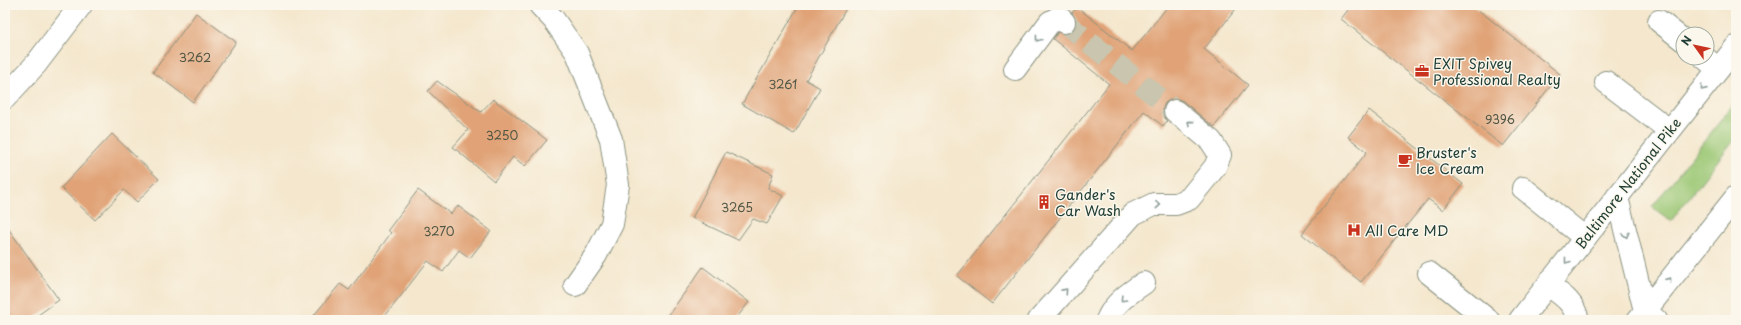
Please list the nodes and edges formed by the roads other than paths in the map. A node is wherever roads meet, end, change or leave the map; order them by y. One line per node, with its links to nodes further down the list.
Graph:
1 (81, 5): 11 (main road)
2 (540, 5): 20 (main road)
3 (1659, 21): 5 (main road)
4 (1064, 22): 9 (main road, one-way to 9)
5 (1675, 34)
6 (1736, 47): 7 (main road, Baltimore National Pike)
7 (1715, 61)
8 (1710, 66): 13 (main road, Baltimore National Pike, one-way to 13)
9 (1015, 69)
10 (1606, 82): 13 (main road)
11 (5, 98)
12 (1175, 111): 23 (main road, one-way to 12)
13 (1669, 130): 15 (main road, Baltimore National Pike)
14 (1523, 188): 17 (main road)
15 (1617, 197): 17 (main road, Baltimore National Pike); 22 (main road, one-way to 22)
16 (1733, 208): 22 (main road, one-way to 16)
17 (1585, 238): 21 (main road, Baltimore National Pike, one-way to 21)
18 (1429, 273): 25 (main road)
19 (1144, 283): 24 (main road, one-way to 24)
20 (575, 285)
21 (1548, 285): 26 (main road, Baltimore National Pike); 27 (main road)
22 (1646, 317)
23 (1039, 320)
24 (1107, 320)
25 (1488, 320)
26 (1520, 320)
27 (1578, 320)

